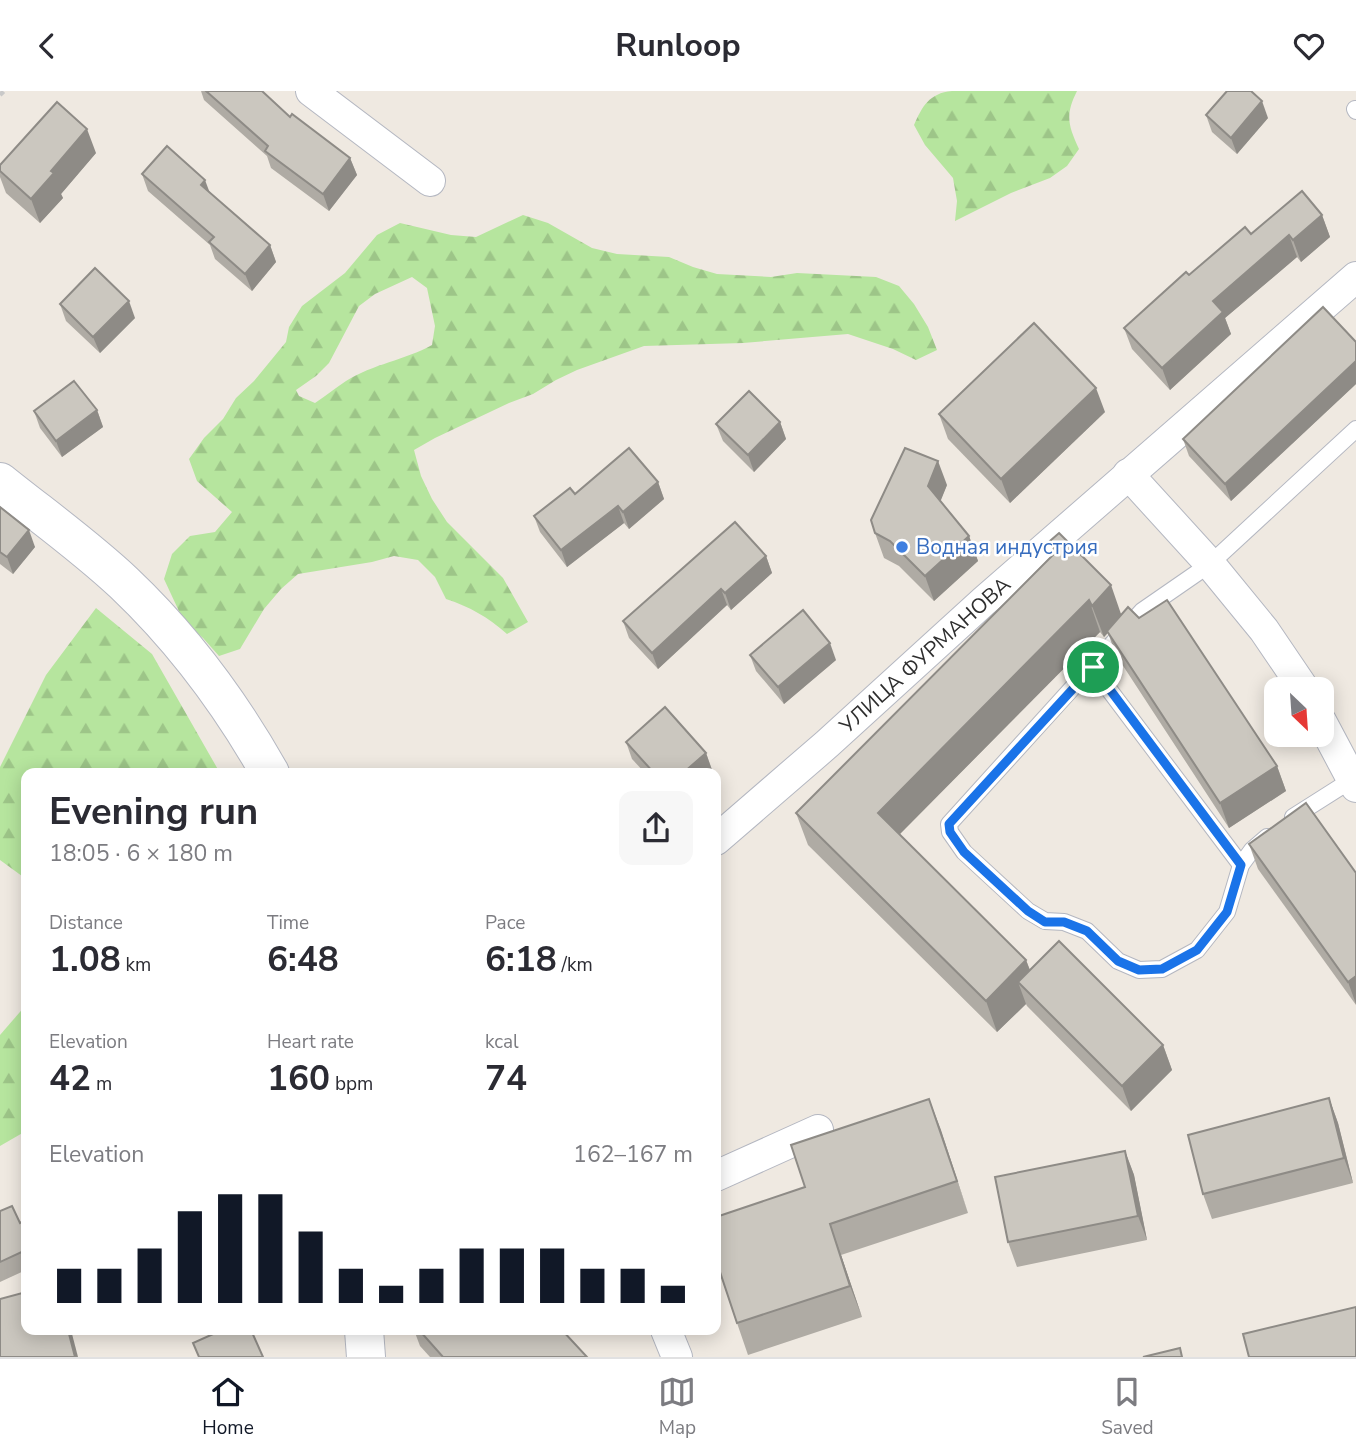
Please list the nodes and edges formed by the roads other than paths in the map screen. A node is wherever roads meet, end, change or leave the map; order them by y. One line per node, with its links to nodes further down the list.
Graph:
1 (311, 91): 2 (street)
2 (430, 181)
3 (1356, 277): 5 (street, УЛИЦА ФУРМАНОВА)
4 (1356, 429): 7 (lane)
5 (1128, 474): 7 (street); 13 (street, УЛИЦА ФУРМАНОВА)
6 (0, 482): 11 (street)
7 (1210, 564): 8 (lane); 9 (street)
8 (1093, 667): 14 (lane); 14 (lane)
9 (1296, 677)
10 (1334, 744): 12 (street)
11 (268, 768)
12 (1355, 782): 14 (lane)
13 (721, 836)
14 (1241, 865)
15 (818, 1130): 16 (street)
16 (721, 1174)
17 (364, 1335): 19 (street)
18 (668, 1335): 20 (street)
19 (366, 1357)
20 (677, 1357)

